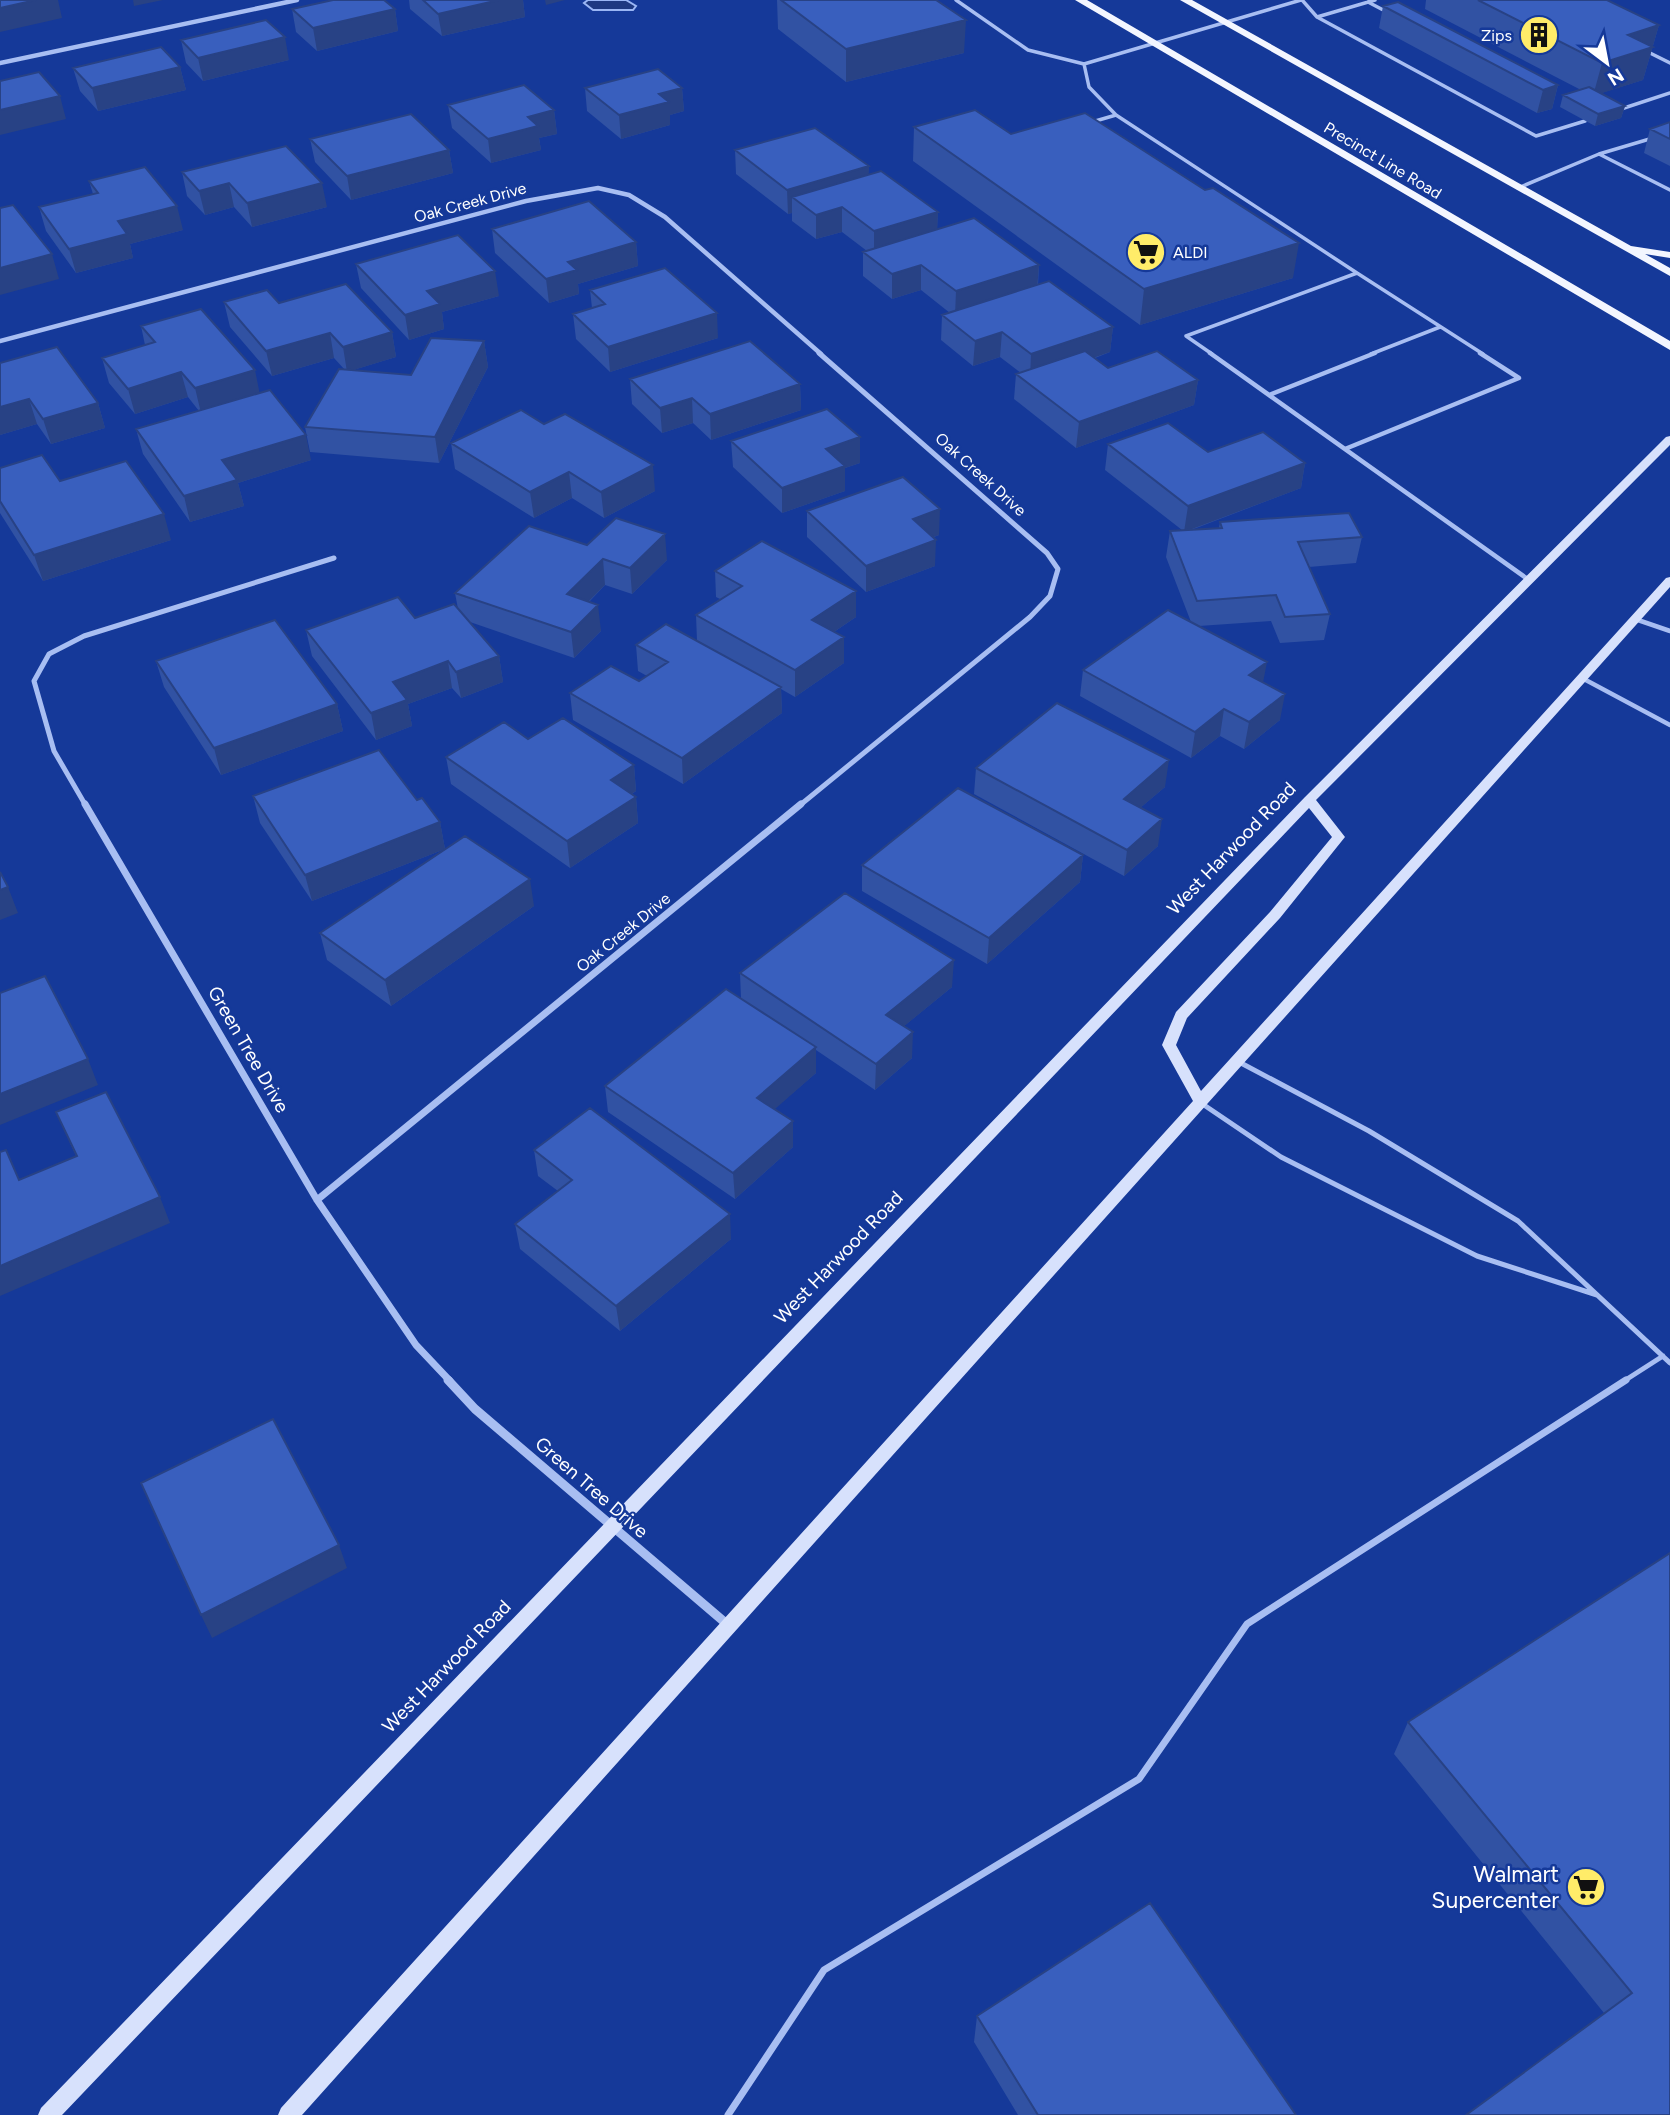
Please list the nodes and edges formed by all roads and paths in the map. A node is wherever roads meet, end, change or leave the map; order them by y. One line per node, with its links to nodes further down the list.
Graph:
1 (265, 0): 9 (street)
2 (297, 0): 9 (street)
3 (956, 0): 17 (lane)
4 (1080, 0): 13 (main road, Precinct Line Road)
5 (1185, 0): 12 (main road)
6 (1302, 0): 11 (lane); 12 (lane)
7 (1375, 0): 8 (lane)
8 (1368, 2): 10 (lane); 11 (lane)
9 (271, 6): 15 (street)
10 (1391, 14)
11 (1317, 17): 21 (lane)
12 (1225, 23): 13 (lane); 25 (main road)
13 (1154, 44): 17 (lane); 33 (main road, Precinct Line Road)
14 (1645, 50): 16 (lane)
15 (0, 63)
16 (1670, 63)
17 (1084, 64): 20 (lane)
18 (1670, 93): 19 (lane)
19 (1611, 112)
20 (1116, 115): 22 (lane); 29 (lane)
21 (1585, 121)
22 (1080, 125)
23 (1658, 136): 24 (lane)
24 (1599, 154): 25 (lane); 26 (lane)
25 (1518, 188): 27 (main road)
26 (1670, 190)
27 (1623, 247): 28 (main road); 30 (main road)
28 (1670, 255)
29 (1357, 273): 31 (lane); 34 (lane)
30 (1670, 273)
31 (1440, 327): 34 (lane); 36 (lane)
32 (0, 341): 47 (street, Oak Creek Drive)
33 (1670, 346)
34 (1269, 395): 36 (lane)
35 (1670, 439): 38 (main road, West Harwood Road)
36 (1345, 449): 38 (lane)
37 (334, 558): 47 (street, Green Tree Drive)
38 (1529, 580): 44 (main road, West Harwood Road)
39 (1670, 580): 40 (main road)
40 (1635, 619): 41 (lane); 42 (main road)
41 (1670, 632)
42 (1582, 678): 43 (lane); 45 (main road)
43 (1670, 725)
44 (1309, 800): 46 (main road); 51 (main road, West Harwood Road)
45 (1236, 1061): 46 (main road); 48 (lane)
46 (1201, 1103): 48 (lane); 52 (main road)
47 (317, 1199): 51 (street, Green Tree Drive)
48 (1600, 1296): 49 (lane)
49 (1663, 1356): 50 (lane); 55 (lane)
50 (1670, 1363)
51 (611, 1527): 52 (street, Green Tree Drive); 53 (main road, West Harwood Road)
52 (729, 1625): 54 (main road)
53 (55, 2108)
54 (288, 2115)
55 (729, 2115)

